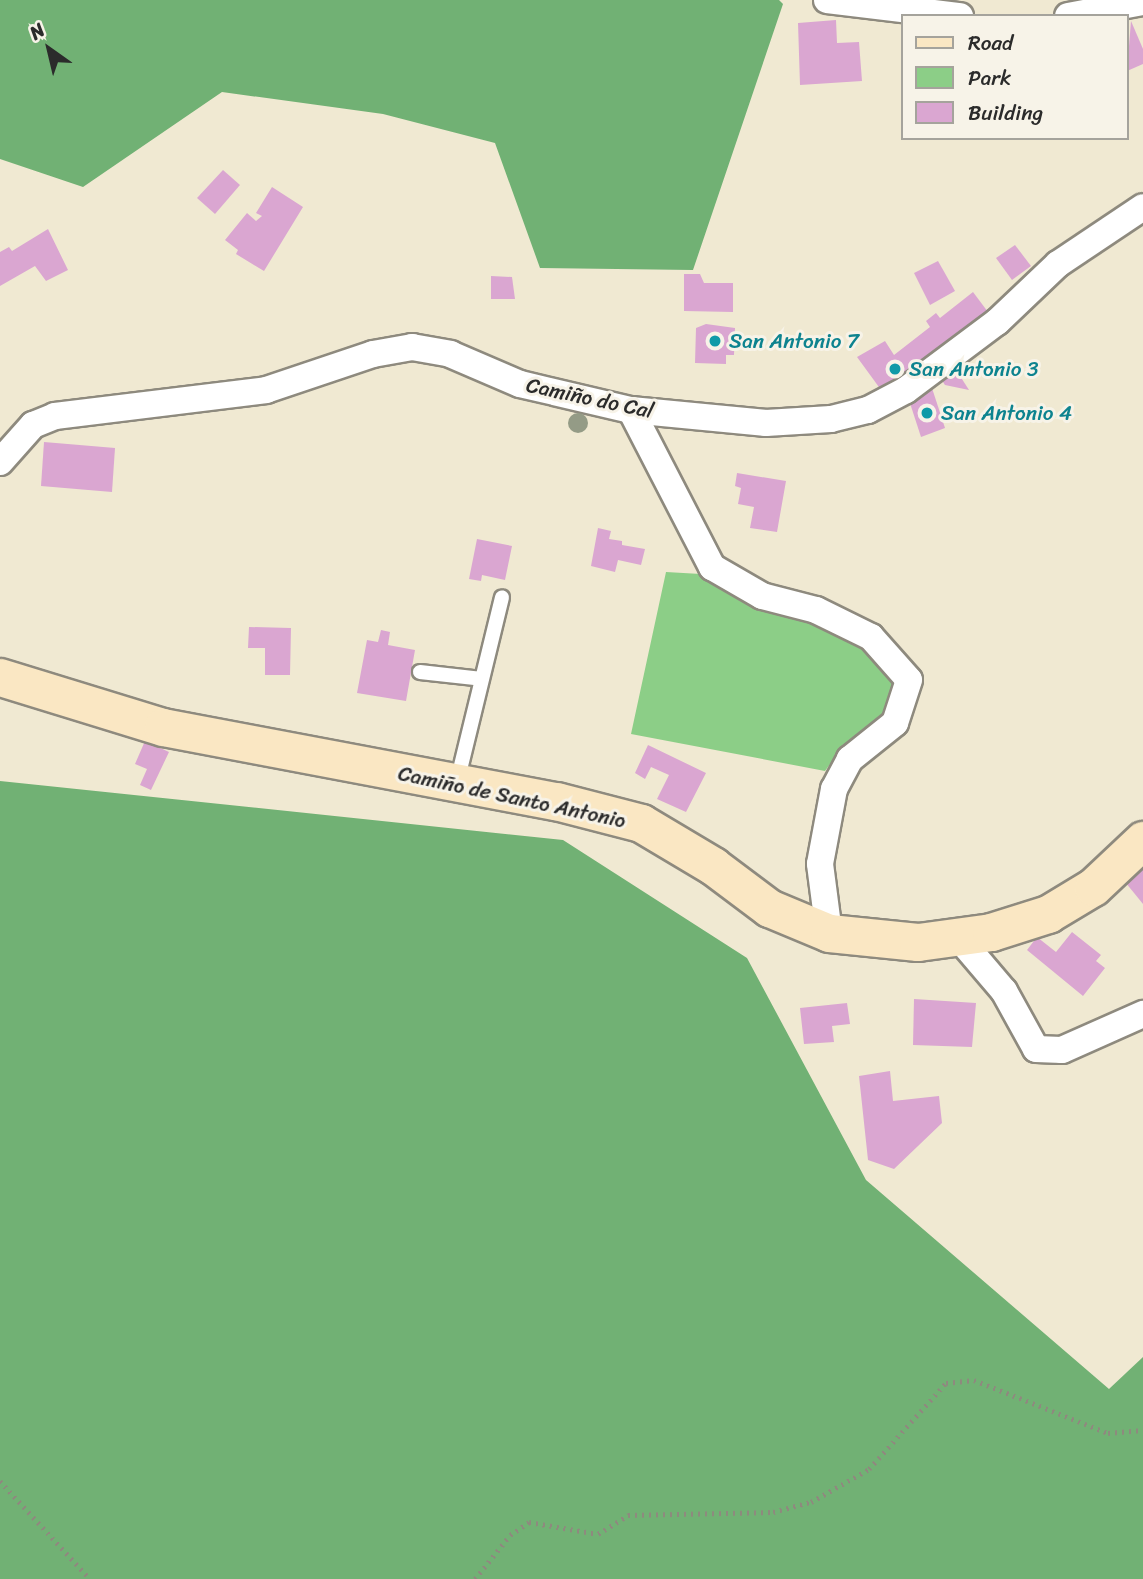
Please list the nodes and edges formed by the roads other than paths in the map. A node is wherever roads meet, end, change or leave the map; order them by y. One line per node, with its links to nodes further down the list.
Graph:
1 (827, 0): 3 (street)
2 (1143, 2): 4 (street)
3 (943, 14)
4 (1079, 14)
5 (1143, 207): 6 (street, Camiño do Cal)
6 (631, 410): 7 (street, Camiño do Cal); 14 (street)
7 (0, 462)
8 (502, 597): 11 (lane)
9 (420, 672): 11 (lane)
10 (0, 677): 12 (street, Camiño de Santo Antonio)
11 (482, 679): 12 (lane)
12 (457, 783): 14 (street, Camiño de Santo Antonio)
13 (1143, 840): 15 (street, Camiño de Santo Antonio)
14 (829, 933): 15 (street, Camiño de Santo Antonio)
15 (958, 937): 16 (street)
16 (1143, 1014)

